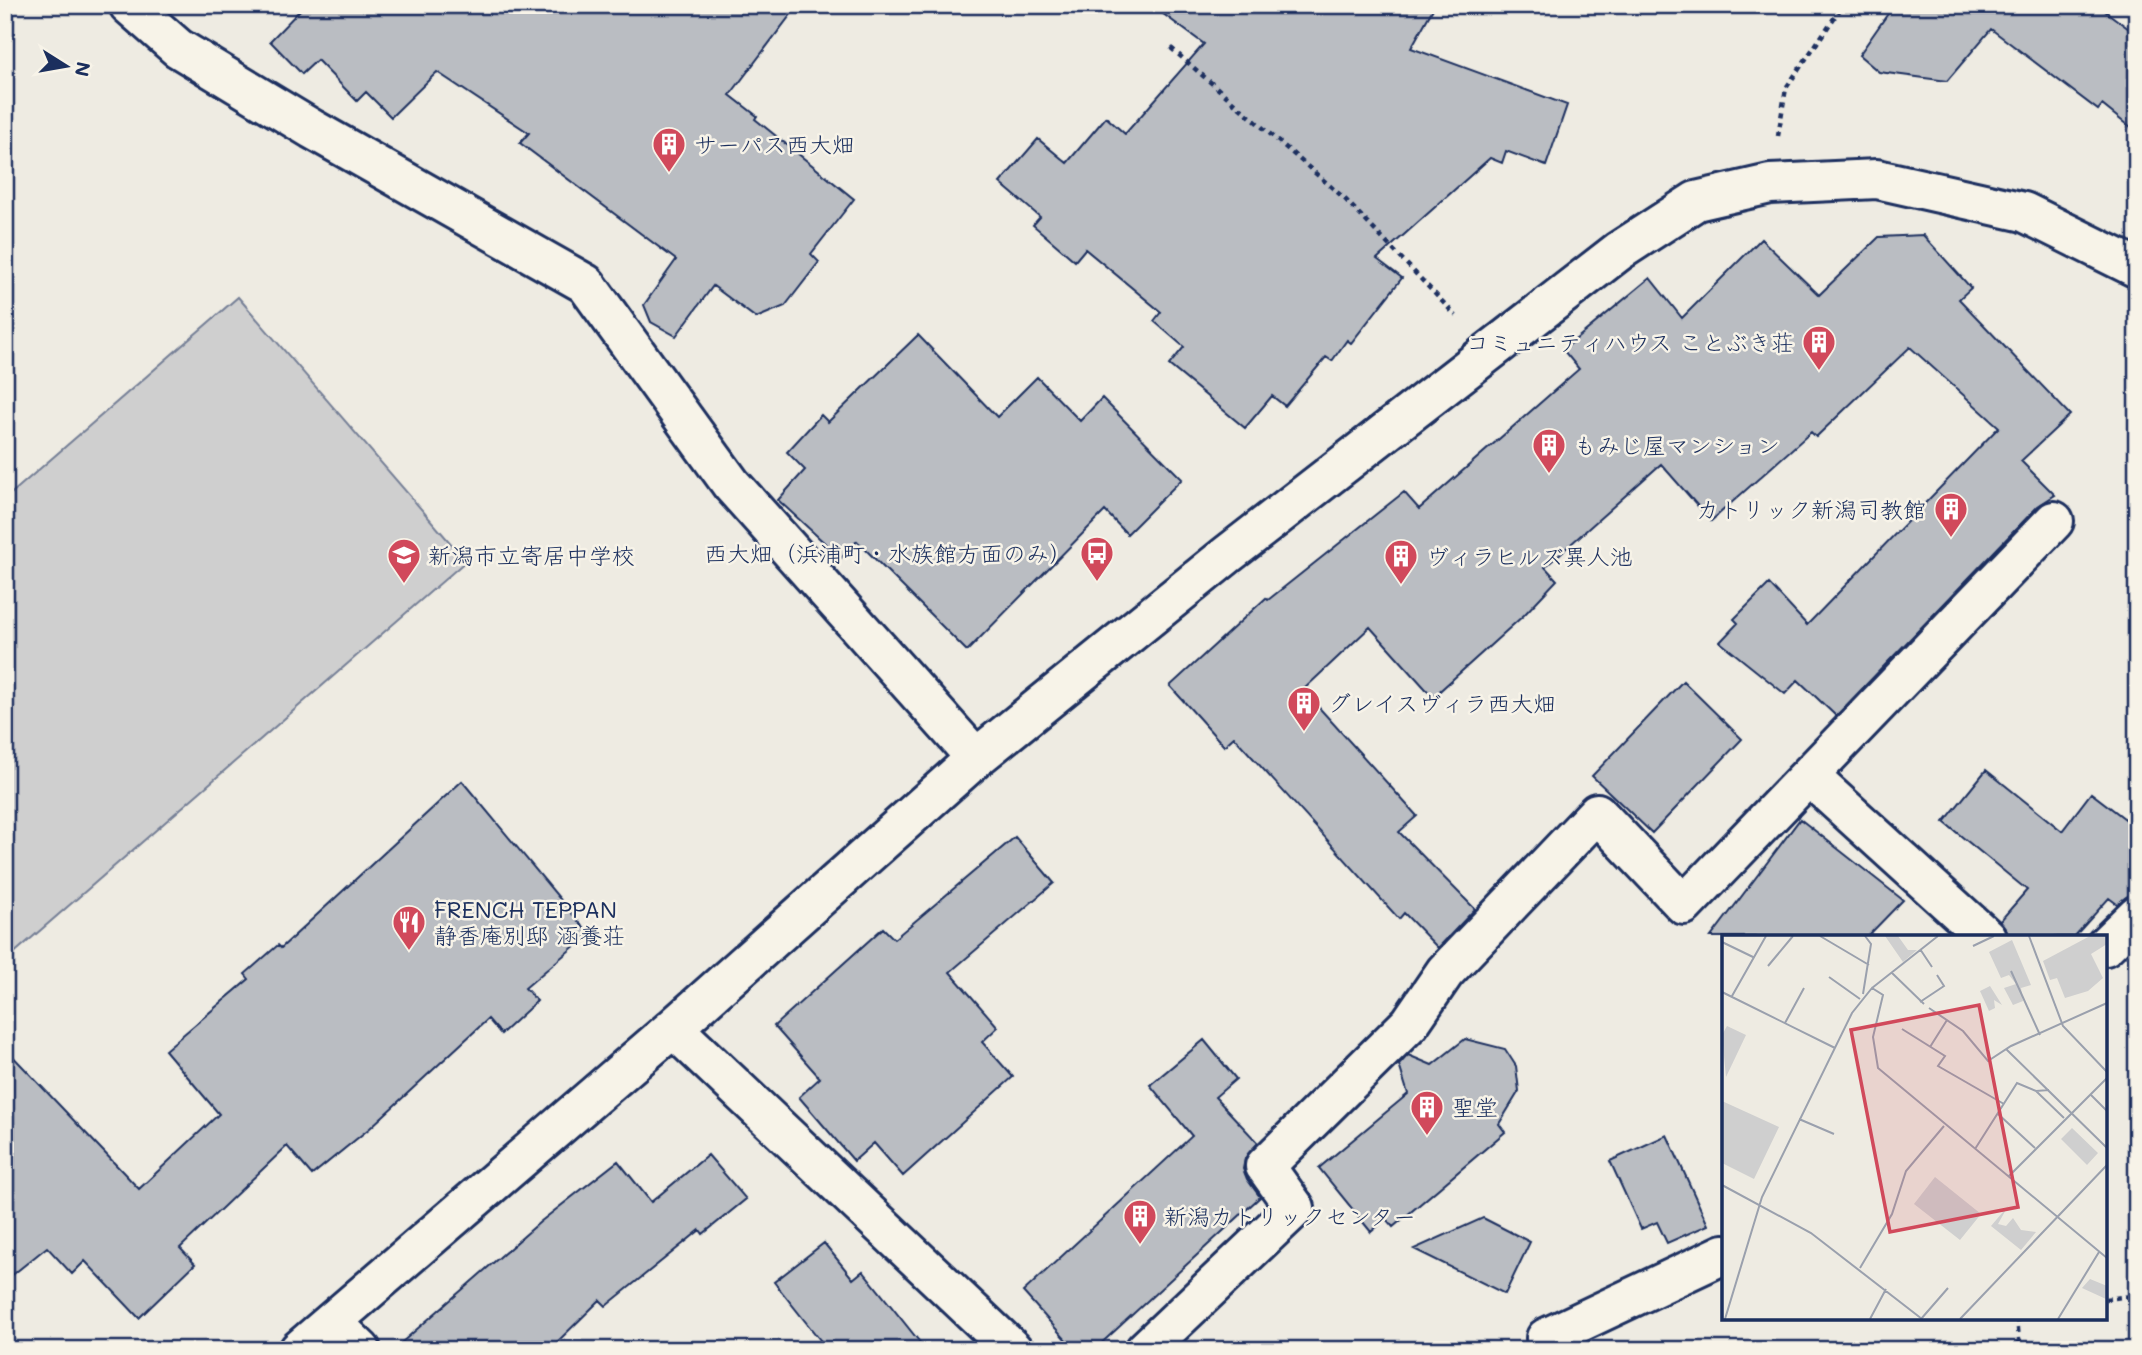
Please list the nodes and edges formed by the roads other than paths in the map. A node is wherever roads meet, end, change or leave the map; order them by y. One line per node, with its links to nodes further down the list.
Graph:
1 (129, 5): 4 (street)
2 (2137, 268): 4 (street)
3 (2053, 521): 5 (street)
4 (976, 758): 9 (street)
5 (1810, 777): 7 (street); 15 (street)
6 (2137, 915): 8 (street)
7 (1984, 935)
8 (2107, 944)
9 (673, 1028): 11 (street); 12 (street)
10 (1722, 1255): 16 (street)
11 (332, 1322): 13 (street); 14 (street)
12 (993, 1344)
13 (299, 1350)
14 (361, 1350)
15 (1145, 1350)
16 (1553, 1350)

